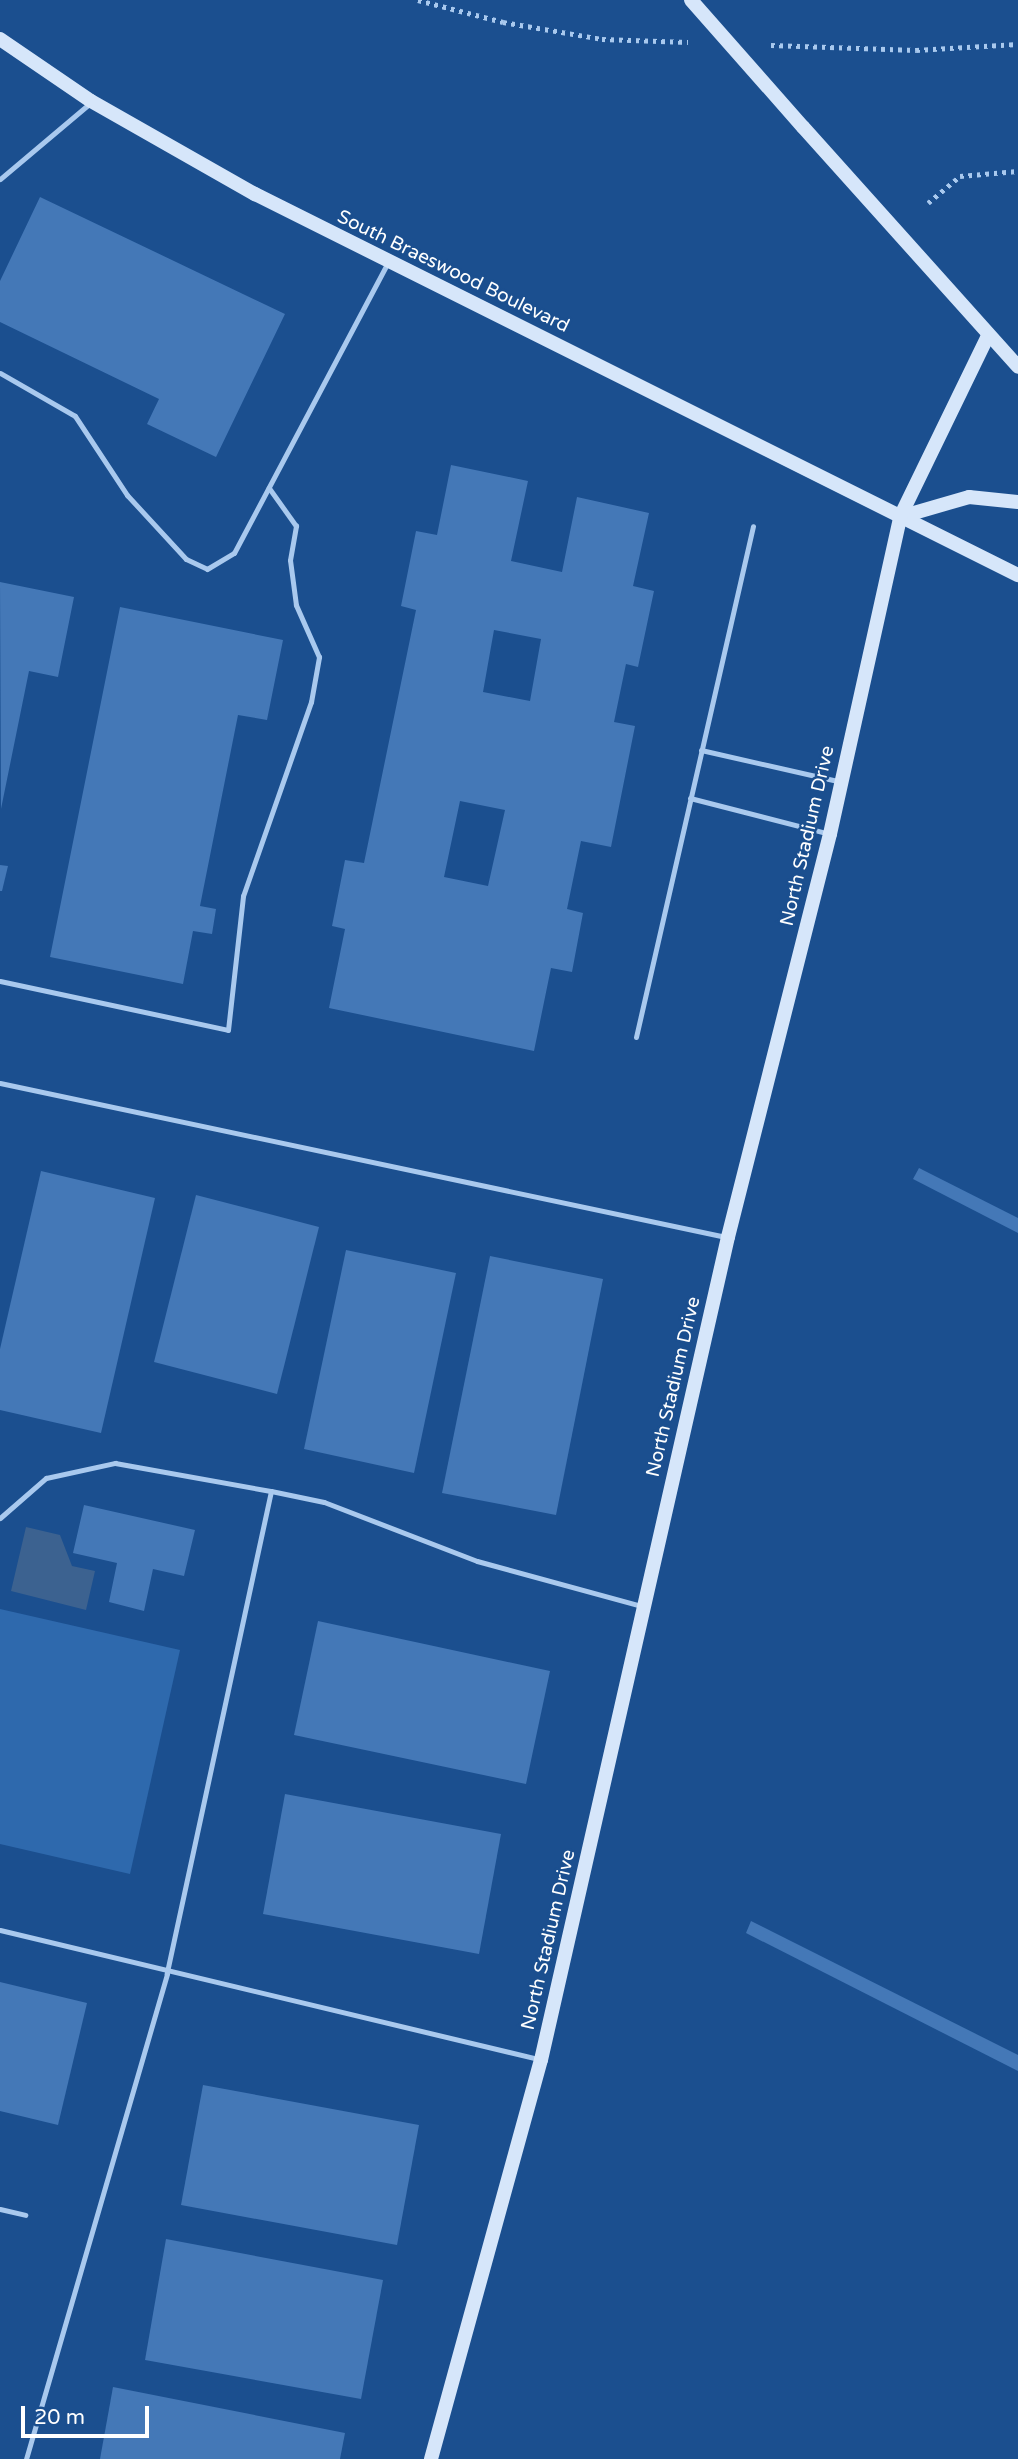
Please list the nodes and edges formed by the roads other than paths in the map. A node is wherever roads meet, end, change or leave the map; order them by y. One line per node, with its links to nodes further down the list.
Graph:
1 (691, 0): 6 (street, bridge)
2 (0, 39): 3 (street, South Braeswood Boulevard)
3 (91, 102): 4 (lane); 5 (street, South Braeswood Boulevard)
4 (0, 179)
5 (389, 261): 9 (lane); 11 (street, South Braeswood Boulevard)
6 (988, 336): 7 (street); 11 (street, North Stadium Drive)
7 (1018, 367)
8 (0, 373): 9 (lane)
9 (269, 488): 18 (lane)
10 (1018, 502): 11 (street)
11 (900, 517): 13 (street, South Braeswood Boulevard); 15 (street, North Stadium Drive)
12 (753, 526): 14 (lane)
13 (1018, 575)
14 (701, 750): 15 (lane); 16 (lane)
15 (842, 782): 17 (street, North Stadium Drive)
16 (690, 798): 17 (lane); 19 (lane)
17 (830, 834): 21 (street, North Stadium Drive)
18 (0, 981)
19 (636, 1037)
20 (0, 1083): 21 (lane)
21 (728, 1237): 24 (street, North Stadium Drive)
22 (271, 1491): 23 (lane); 24 (lane); 26 (lane)
23 (0, 1518)
24 (645, 1607): 27 (street, North Stadium Drive)
25 (0, 1930): 26 (lane)
26 (167, 1974): 27 (lane); 30 (lane)
27 (541, 2060): 31 (street, North Stadium Drive)
28 (0, 2210): 29 (lane)
29 (24, 2215)
30 (26, 2459)
31 (432, 2459)

